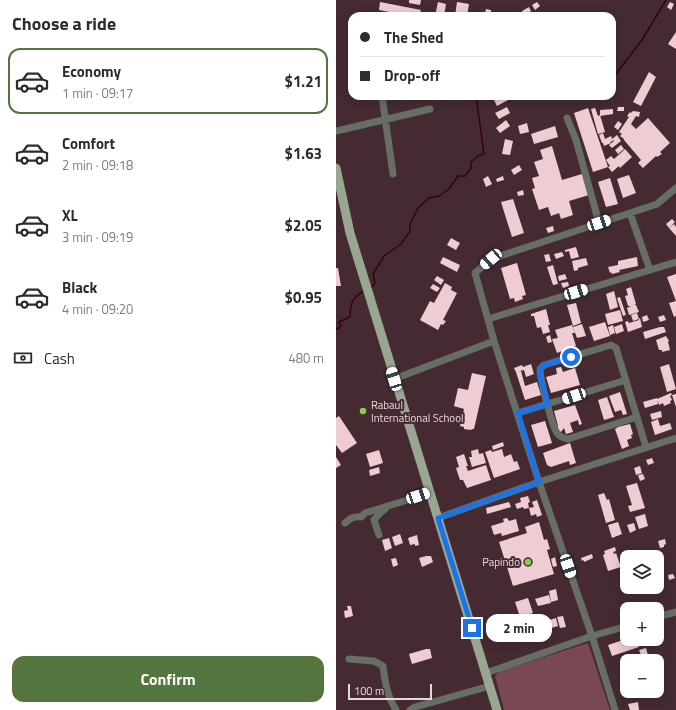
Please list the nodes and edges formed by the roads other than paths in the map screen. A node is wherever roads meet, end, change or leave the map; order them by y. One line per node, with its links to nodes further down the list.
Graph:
1 (383, 100): 4 (street)
2 (430, 109): 4 (street)
3 (567, 118): 10 (street)
4 (385, 119): 5 (street); 7 (street)
5 (336, 130)
6 (336, 168): 15 (main road)
7 (394, 174)
8 (676, 188): 9 (street)
9 (630, 213): 10 (street); 12 (street)
10 (599, 223): 13 (street)
11 (676, 262): 12 (street)
12 (650, 270): 13 (street)
13 (488, 319): 14 (street)
14 (494, 341): 15 (street); 18 (street)
15 (394, 379): 23 (main road)
16 (626, 380): 17 (street); 17 (street); 19 (street)
17 (548, 404): 18 (street); 19 (street)
18 (518, 413): 22 (street)
19 (637, 417): 21 (street)
20 (676, 438): 21 (street)
21 (646, 447): 22 (street)
22 (539, 482): 25 (street); 31 (street)
23 (430, 492): 24 (street); 25 (main road)
24 (393, 504): 26 (street); 27 (street)
25 (438, 518): 33 (main road)
26 (345, 523)
27 (379, 535)
28 (676, 612): 29 (street)
29 (664, 615)
30 (620, 628): 31 (street)
31 (592, 636): 33 (street); 38 (street)
32 (349, 659): 35 (street)
33 (486, 673): 34 (main road)
34 (490, 686): 36 (street); 37 (main road)
35 (396, 710)
36 (410, 710)
37 (497, 710)
38 (616, 710)

